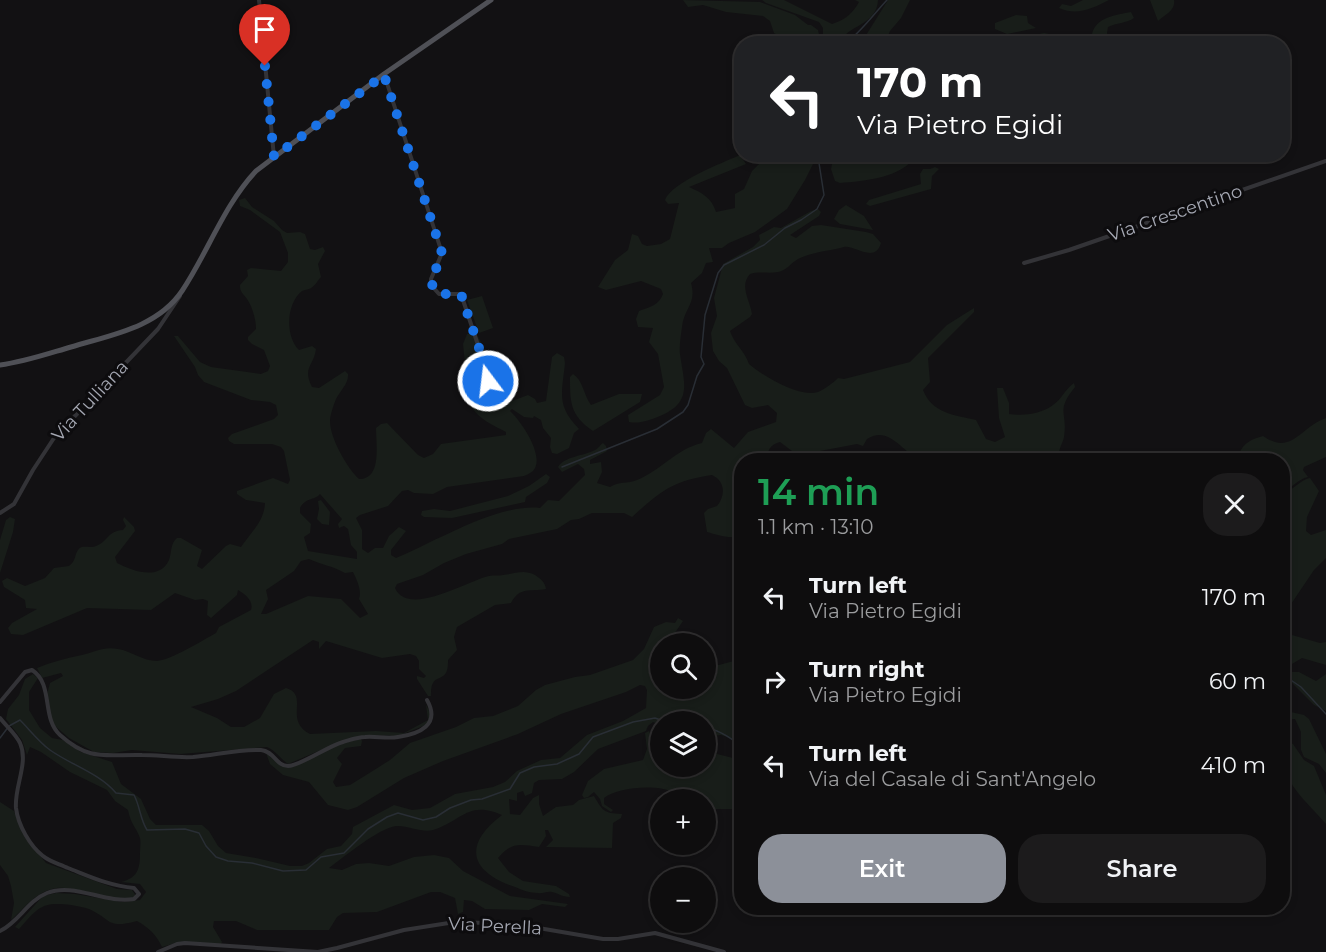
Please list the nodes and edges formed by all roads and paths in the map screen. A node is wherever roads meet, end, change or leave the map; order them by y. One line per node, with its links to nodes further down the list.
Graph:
1 (259, 0): 4 (street)
2 (490, 0): 3 (main road)
3 (384, 75): 4 (main road); 9 (street)
4 (274, 157): 7 (main road)
5 (1326, 161): 6 (street, Via Crescentino)
6 (1024, 263)
7 (183, 290): 8 (main road); 10 (street, Via Tulliana)
8 (0, 365)
9 (488, 381)
10 (0, 513)
11 (427, 700): 12 (street)
12 (0, 702)
13 (0, 718): 14 (street)
14 (0, 931)
15 (158, 952): 16 (street, Via Perella)
16 (724, 952)

